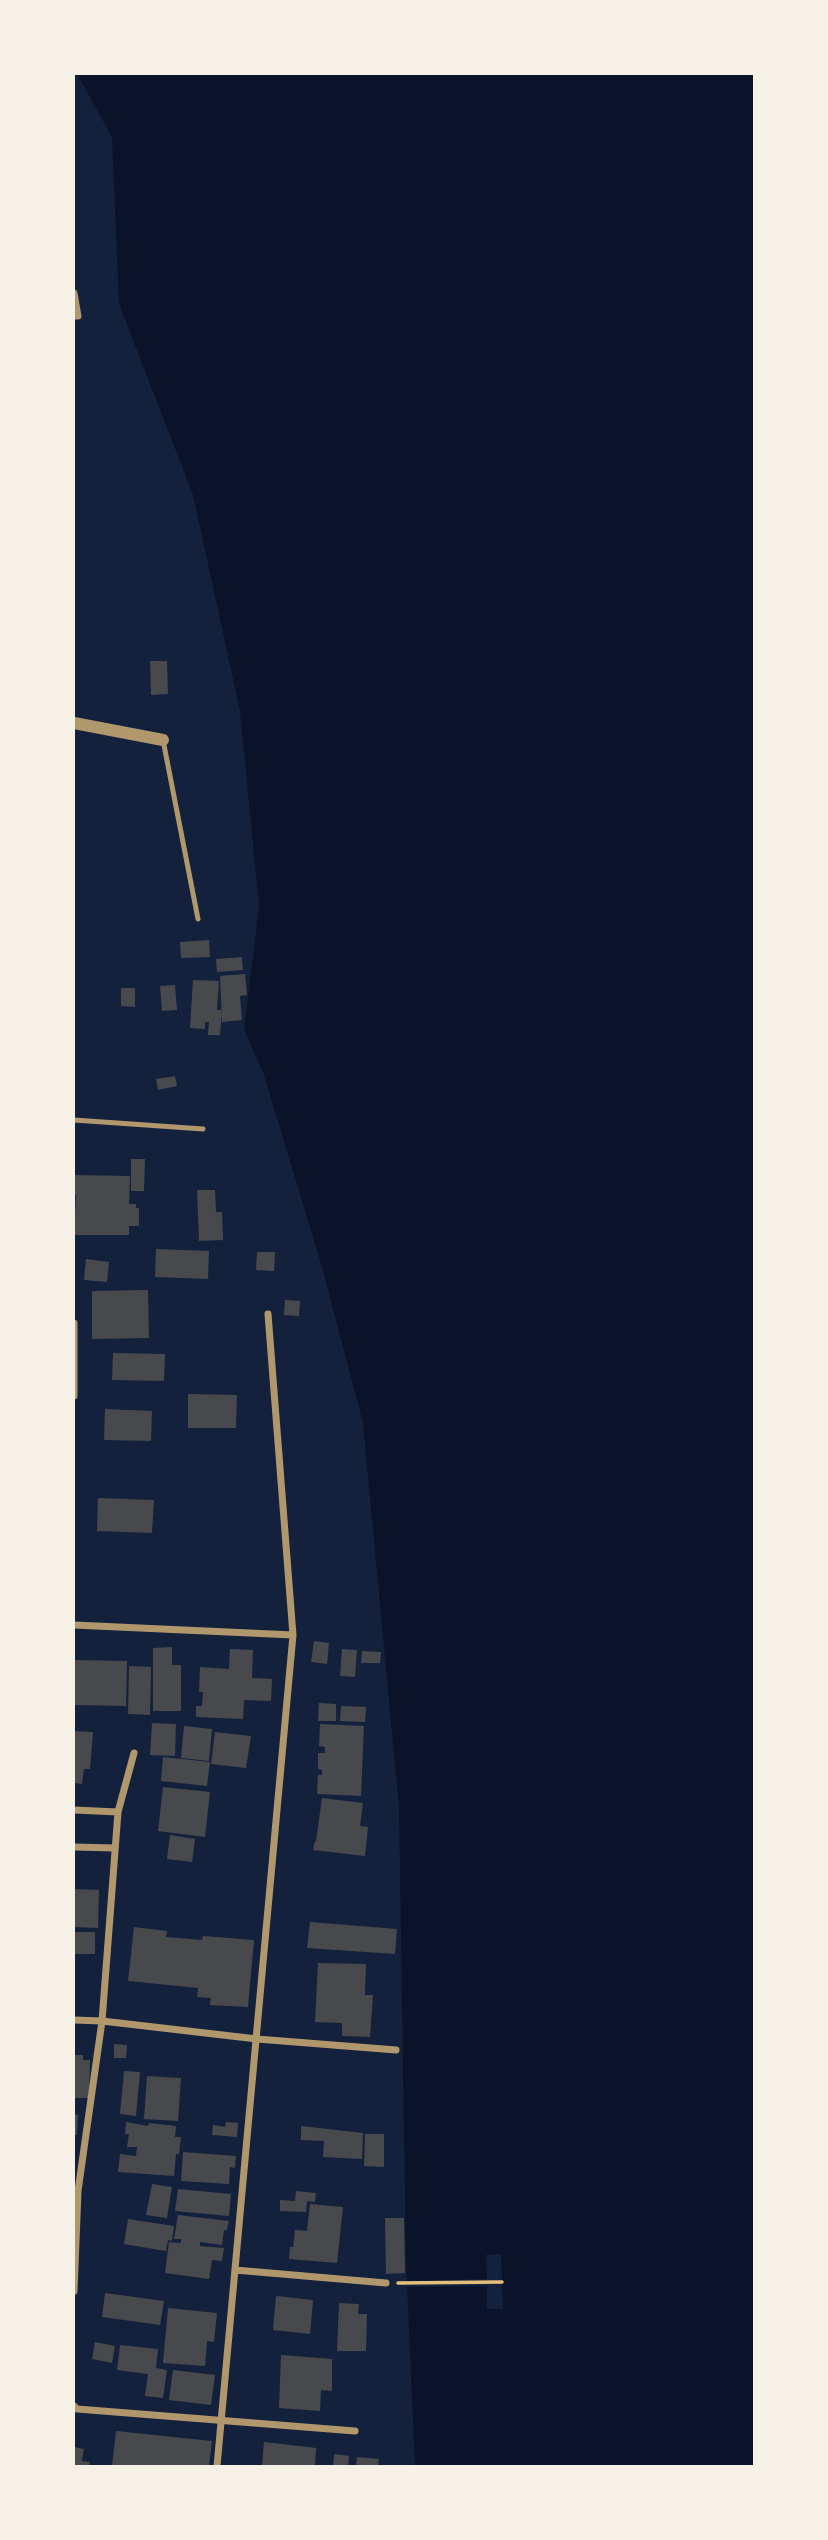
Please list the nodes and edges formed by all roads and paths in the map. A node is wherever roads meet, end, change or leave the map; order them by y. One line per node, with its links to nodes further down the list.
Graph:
1 (74, 293): 2 (street)
2 (74, 316)
3 (74, 723): 4 (street)
4 (163, 740): 5 (lane)
5 (198, 919)
6 (74, 1121): 7 (lane)
7 (203, 1129)
8 (268, 1314): 13 (street)
9 (74, 1323): 10 (street)
10 (74, 1364): 11 (street)
11 (74, 1396)
12 (74, 1625): 13 (street)
13 (293, 1635): 21 (street)
14 (134, 1753): 16 (street)
15 (74, 1810): 16 (street)
16 (118, 1812): 18 (street)
17 (74, 1847): 18 (street)
18 (115, 1848): 20 (street)
19 (74, 2020): 20 (street)
20 (102, 2021): 21 (street); 23 (street)
21 (257, 2039): 22 (street); 24 (street)
22 (396, 2050)
23 (76, 2191): 27 (street)
24 (235, 2270): 26 (street); 29 (street)
25 (502, 2282): 26 (path)
26 (386, 2283)
27 (74, 2291)
28 (74, 2406): 29 (street)
29 (220, 2420): 30 (street); 31 (street)
30 (355, 2431)
31 (217, 2466)

